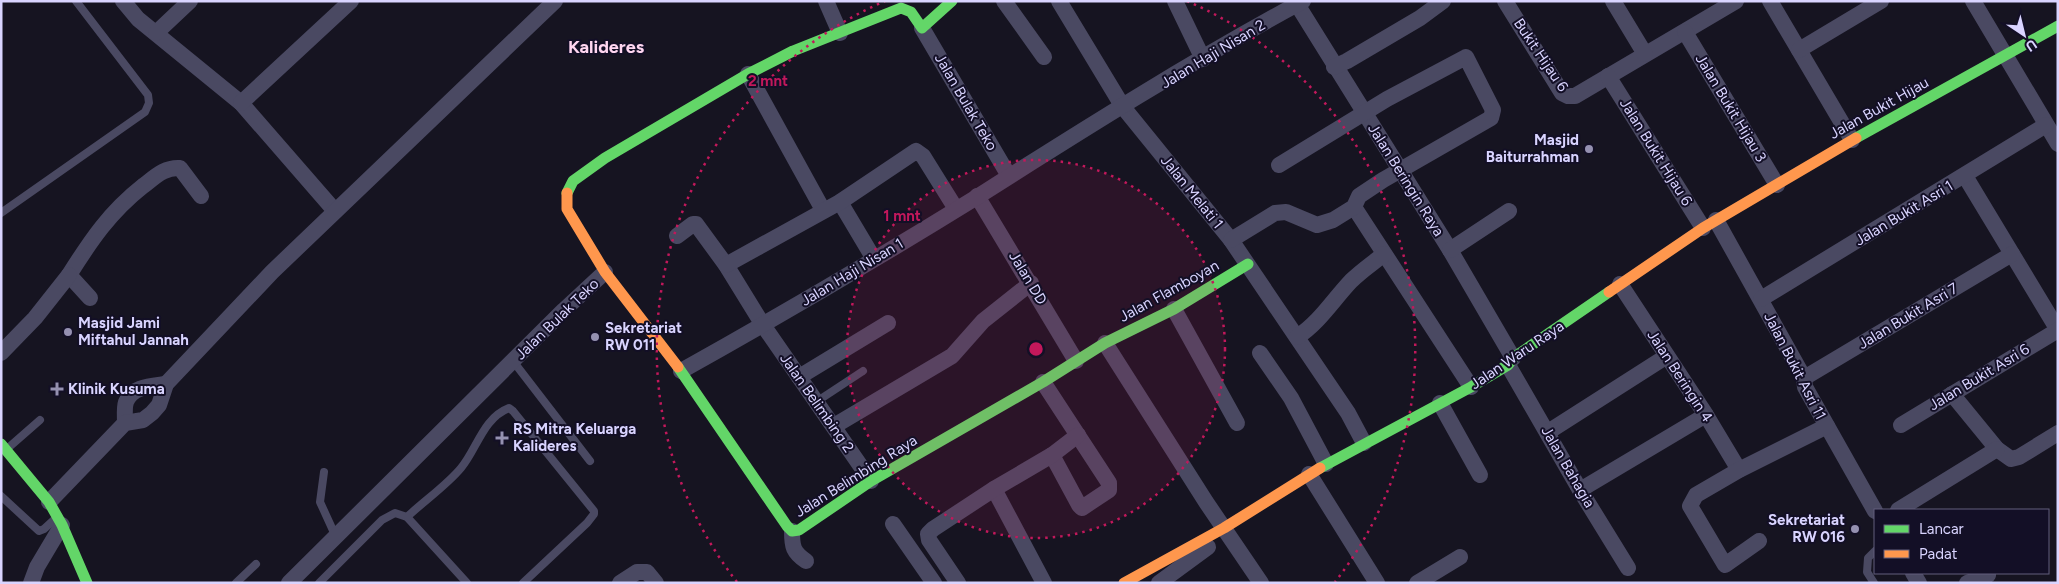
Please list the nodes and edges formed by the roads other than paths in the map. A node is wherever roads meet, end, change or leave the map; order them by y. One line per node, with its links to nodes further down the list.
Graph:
1 (76, 1): 51 (lane)
2 (123, 1): 22 (street)
3 (190, 1): 22 (street)
4 (351, 1): 32 (street)
5 (555, 1): 49 (street)
6 (826, 1): 23 (street)
7 (1004, 1): 27 (street)
8 (1058, 1): 33 (street, Jalan Melati 1)
9 (1174, 1): 28 (street)
10 (1443, 1): 29 (street)
11 (1505, 1): 31 (street, Bukit Hijau 6)
12 (1612, 1): 25 (street)
13 (1736, 1): 21 (street, Bukit Hijau 6)
14 (1770, 1): 24 (street)
15 (1881, 1): 24 (street)
16 (1973, 1): 26 (street)
17 (1298, 2): 28 (street, Jalan Haji Nisan 2); 29 (street, Jalan Beringin Raya)
18 (947, 3): 20 (street)
19 (2058, 26): 26 (street, Jalan Bukit Hijau)
20 (922, 28): 23 (street, Jalan Bulak Teko); 40 (street, Jalan Bulak Teko)
21 (1685, 32): 25 (street, Bukit Hijau 6); 42 (street, Jalan Bukit Hijau 3)
22 (156, 33): 32 (street)
23 (840, 33): 30 (street, Jalan Bulak Teko)
24 (1799, 50): 36 (street)
25 (1645, 54): 31 (street, Bukit Hijau 6)
26 (2006, 55): 35 (street); 36 (street, Jalan Bukit Hijau)
27 (1044, 57)
28 (1203, 59): 33 (street, Jalan Haji Nisan 2)
29 (1334, 67): 34 (street, Jalan Beringin Raya)
30 (748, 74): 48 (street); 61 (street, Jalan Bulak Teko)
31 (1608, 76): 52 (street, Jalan Bukit Hijau 6)
32 (242, 103): 49 (street)
33 (1123, 107): 40 (street, Jalan Haji Nisan 1); 54 (street, Jalan Melati 1)
34 (1365, 113): 38 (street); 39 (street, Jalan Beringin Raya); 39 (street, Jalan Melati 1)
35 (2046, 125): 37 (street); 41 (street, Jalan Bukit Asri 1)
36 (1852, 140): 42 (street, Jalan Bukit Hijau)
37 (2058, 144)
38 (1279, 164)
39 (1399, 170): 46 (street, Jalan Melati 1); 55 (street, Jalan Beringin Raya)
40 (1009, 176): 44 (street, Jalan Haji Nisan 1)
41 (1965, 176): 57 (street); 66 (street, Jalan Bukit Asri 1)
42 (1777, 185): 52 (street, Jalan Bukit Hijau)
43 (201, 196): 62 (street)
44 (977, 196): 47 (street, Jalan Haji Nisan 1); 63 (street, Jalan DD)
45 (840, 202): 47 (street); 48 (street); 58 (street)
46 (1354, 207): 54 (street, Jalan Melati 1); 56 (street)
47 (956, 209): 58 (street, Jalan Haji Nisan 1)
48 (823, 210): 60 (street)
49 (335, 211): 84 (street)
50 (1509, 211): 55 (street)
51 (1, 213)
52 (1710, 224): 64 (street, Jalan Waru Raya); 66 (street, Jalan Bukit Asri 11)
53 (677, 236): 60 (street, Jalan Belimbing 2)
54 (1231, 240): 59 (street)
55 (1450, 250): 78 (street, Jalan Beringin Raya)
56 (1384, 254): 71 (street); 85 (street)
57 (2012, 254): 70 (street); 82 (street, Jalan Bukit Asri 7)
58 (874, 259): 69 (street, Jalan Haji Nisan 1)
59 (1248, 264): 67 (street, Jalan Flamboyan); 71 (street)
60 (726, 266): 69 (street, Jalan Belimbing 2)
61 (605, 272): 76 (street, Jalan Bulak Teko); 79 (street, Jalan Belimbing Raya)
62 (69, 275): 65 (street); 73 (street)
63 (1031, 283): 77 (street, Jalan DD); 94 (street)
64 (1620, 284): 75 (street, Jalan Beringin 4); 78 (street, Jalan Waru Raya)
65 (90, 298)
66 (1761, 299): 82 (street, Jalan Bukit Asri 11)
67 (1174, 309): 72 (street, Jalan Flamboyan); 92 (street)
68 (888, 323): 81 (street)
69 (763, 325): 79 (street, Jalan Haji Nisan 1); 81 (street, Jalan Belimbing 2)
70 (2058, 330): 86 (street, Jalan Bukit Asri 6)
71 (1297, 337): 99 (street)
72 (1105, 343): 77 (street, Jalan Flamboyan); 119 (street)
73 (1, 353)
74 (1260, 353): 104 (street)
75 (1667, 356): 89 (street, Jalan Beringin 4); 96 (street)
76 (513, 361): 103 (lane); 121 (street, Jalan Bulak Teko)
77 (1076, 361): 83 (street, Jalan Belimbing Raya)
78 (1511, 361): 85 (street, Jalan Waru Raya); 96 (street, Jalan Bahagia)
79 (681, 371): 120 (street, Jalan Belimbing Raya)
80 (863, 371): 87 (lane)
81 (799, 377): 87 (street, Jalan Belimbing 2)
82 (1804, 378): 95 (street, Jalan Bukit Asri 11)
83 (1043, 382): 98 (street); 109 (street, Jalan Belimbing Raya)
84 (166, 384): 91 (street); 91 (street)
85 (1471, 387): 88 (street, Jalan Waru Raya)
86 (1952, 394): 93 (street, Jalan Bukit Asri 6); 101 (street)
87 (816, 402): 94 (street, Jalan Belimbing 2)
88 (1440, 403): 99 (street, Jalan Waru Raya); 108 (street)
89 (1706, 415): 105 (street, Jalan Beringin 4); 111 (street)
90 (40, 420): 100 (lane)
91 (125, 423): 113 (street)
92 (1237, 423)
93 (1901, 425)
94 (834, 426): 109 (street, Jalan Belimbing 2)
95 (1827, 426): 105 (street); 114 (street, Jalan Bukit Asri 11)
96 (1548, 432): 111 (street, Jalan Bahagia)
97 (2058, 433): 101 (street)
98 (1078, 435): 102 (street); 102 (street)
99 (1364, 443): 104 (street, Jalan Waru Raya)
100 (3, 449): 113 (street)
101 (1997, 449): 115 (street)
102 (1052, 455): 110 (street)
103 (590, 461)
104 (1326, 464): 107 (street, Jalan Waru Raya)
105 (1739, 470): 122 (street)
106 (324, 472): 121 (lane)
107 (1309, 474): 119 (street, Jalan Waru Raya); 145 (street)
108 (1480, 475)
109 (871, 481): 120 (street, Jalan Belimbing Raya)
110 (994, 489): 140 (street); 141 (street)
111 (1580, 490): 128 (street, Jalan Bahagia)
112 (1, 496): 118 (lane)
113 (49, 502): 118 (street)
114 (1874, 509)
115 (1900, 509)
116 (407, 517): 134 (lane); 135 (lane); 136 (lane)
117 (893, 524): 139 (street)
118 (55, 527): 130 (street); 131 (street)
119 (1224, 528): 142 (street, Jalan Waru Raya); 144 (street)
120 (790, 529): 126 (street)
121 (336, 537): 133 (street, Jalan Bulak Teko)
122 (1759, 541)
123 (1208, 547): 143 (street)
124 (1874, 552): 147 (lane)
125 (1460, 557): 146 (street)
126 (806, 561)
127 (256, 564): 132 (lane)
128 (1628, 568)
129 (1988, 575): 148 (street)
130 (31, 583)
131 (88, 583)
132 (236, 583)
133 (289, 583)
134 (319, 583)
135 (467, 583)
136 (523, 583)
137 (620, 583): 138 (street)
138 (656, 583)
139 (934, 583)
140 (958, 583)
141 (1044, 583)
142 (1124, 583)
143 (1159, 583)
144 (1261, 583)
145 (1377, 583)
146 (1417, 583)
147 (1874, 583)
148 (1967, 583)

